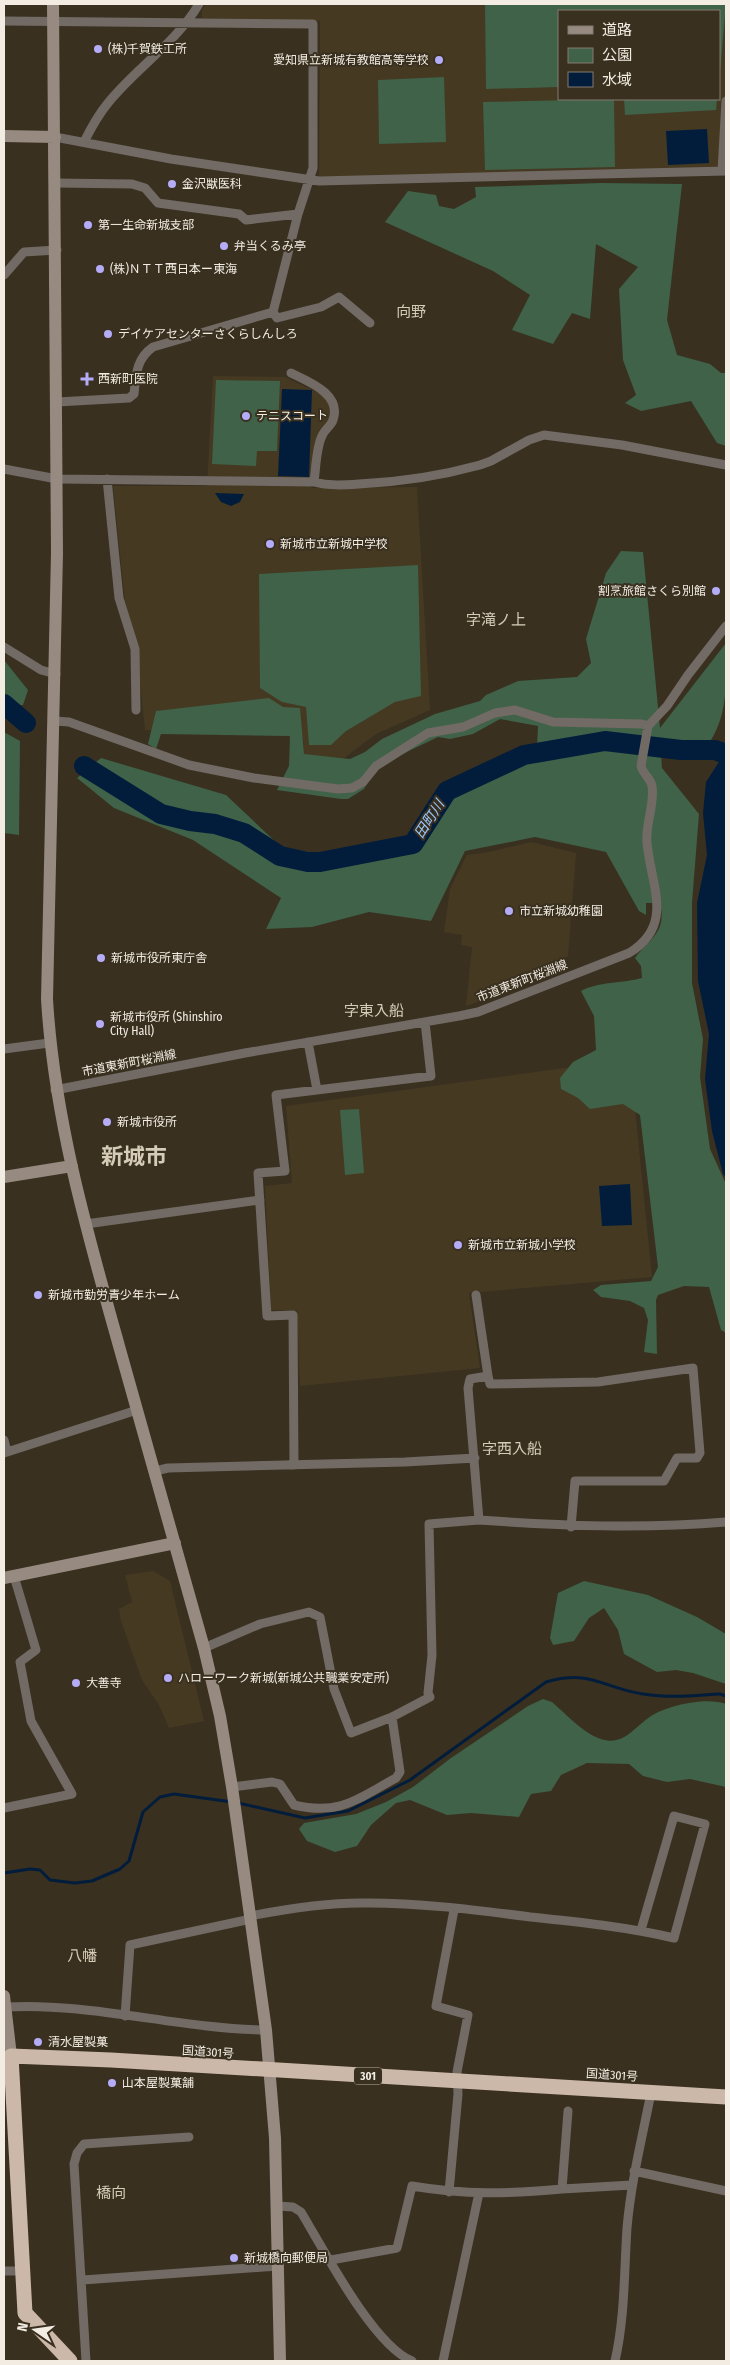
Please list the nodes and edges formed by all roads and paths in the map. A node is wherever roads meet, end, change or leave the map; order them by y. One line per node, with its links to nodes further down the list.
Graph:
1 (53, 4): 5 (street)
2 (199, 4): 4 (street)
3 (4, 21): 5 (street)
4 (188, 22): 5 (street); 9 (street); 11 (street)
5 (53, 23): 8 (street)
6 (726, 101): 10 (street)
7 (4, 136): 8 (street)
8 (55, 138): 9 (street); 12 (street)
9 (84, 142): 11 (street)
10 (724, 171): 11 (street)
11 (310, 180): 13 (street)
12 (56, 183): 13 (street); 14 (street)
13 (298, 214): 16 (street)
14 (57, 250): 15 (street); 19 (street)
15 (4, 275)
16 (274, 312): 17 (street); 19 (street)
17 (370, 322)
18 (291, 373): 24 (street)
19 (57, 402): 22 (street)
20 (726, 465): 24 (street)
21 (4, 469): 22 (street)
22 (57, 479): 23 (street); 27 (street)
23 (106, 479): 24 (street); 28 (street)
24 (314, 482)
25 (726, 626): 30 (street, 市道東新町桜淵線)
26 (4, 647): 27 (street)
27 (56, 674): 29 (street)
28 (136, 710)
29 (55, 721): 30 (street); 33 (street)
30 (648, 726): 31 (street, 市道東新町桜淵線)
31 (425, 1022): 32 (street, 市道東新町桜淵線); 36 (street)
32 (308, 1042): 35 (street, 市道東新町桜淵線); 36 (street)
33 (50, 1043): 34 (street); 35 (street)
34 (4, 1049)
35 (55, 1090): 37 (street)
36 (316, 1090): 39 (street)
37 (72, 1166): 38 (street); 40 (street)
38 (4, 1177)
39 (260, 1200): 40 (street); 47 (street)
40 (86, 1224): 43 (street)
41 (476, 1295): 42 (street)
42 (488, 1376): 46 (street); 51 (street)
43 (137, 1410): 45 (street); 48 (street)
44 (4, 1440): 45 (street)
45 (6, 1452)
46 (475, 1458): 47 (street); 49 (street)
47 (294, 1465): 48 (street)
48 (155, 1470): 52 (street)
49 (479, 1520): 51 (street); 55 (street)
50 (726, 1522): 51 (street)
51 (571, 1527)
52 (175, 1543): 53 (street); 54 (street)
53 (9, 1577): 57 (street)
54 (204, 1648): 55 (street); 56 (street)
55 (392, 1717): 56 (street)
56 (232, 1791): 59 (street)
57 (4, 1808)
58 (454, 1910): 59 (street); 60 (street); 66 (street)
59 (250, 1918): 62 (street); 63 (street)
60 (641, 1930): 60 (street)
61 (5, 2010): 62 (street); 64 (street)
62 (125, 2016): 63 (street)
63 (266, 2030): 65 (street)
64 (7, 2057): 65 (highway, 国道301号 / 301); 81 (highway)
65 (270, 2071): 66 (highway, 国道301号 / 301); 77 (street)
66 (458, 2081): 67 (highway, 国道301号 / 301); 75 (street)
67 (651, 2093): 68 (highway, 国道301号 / 301); 71 (street)
68 (726, 2098)
69 (568, 2111): 73 (street)
70 (189, 2137): 82 (street)
71 (634, 2171): 72 (street); 74 (street)
72 (632, 2185): 73 (street); 88 (street)
73 (562, 2189): 76 (street)
74 (726, 2191)
75 (449, 2192): 76 (street); 78 (street)
76 (479, 2193): 87 (street)
77 (277, 2206): 78 (street); 79 (street)
78 (330, 2260): 86 (street)
79 (278, 2266): 82 (street); 85 (street)
80 (4, 2271): 81 (street)
81 (21, 2271): 83 (highway)
82 (83, 2280): 84 (street)
83 (70, 2361)
84 (86, 2361)
85 (280, 2361)
86 (412, 2361)
87 (443, 2361)
88 (615, 2361)

